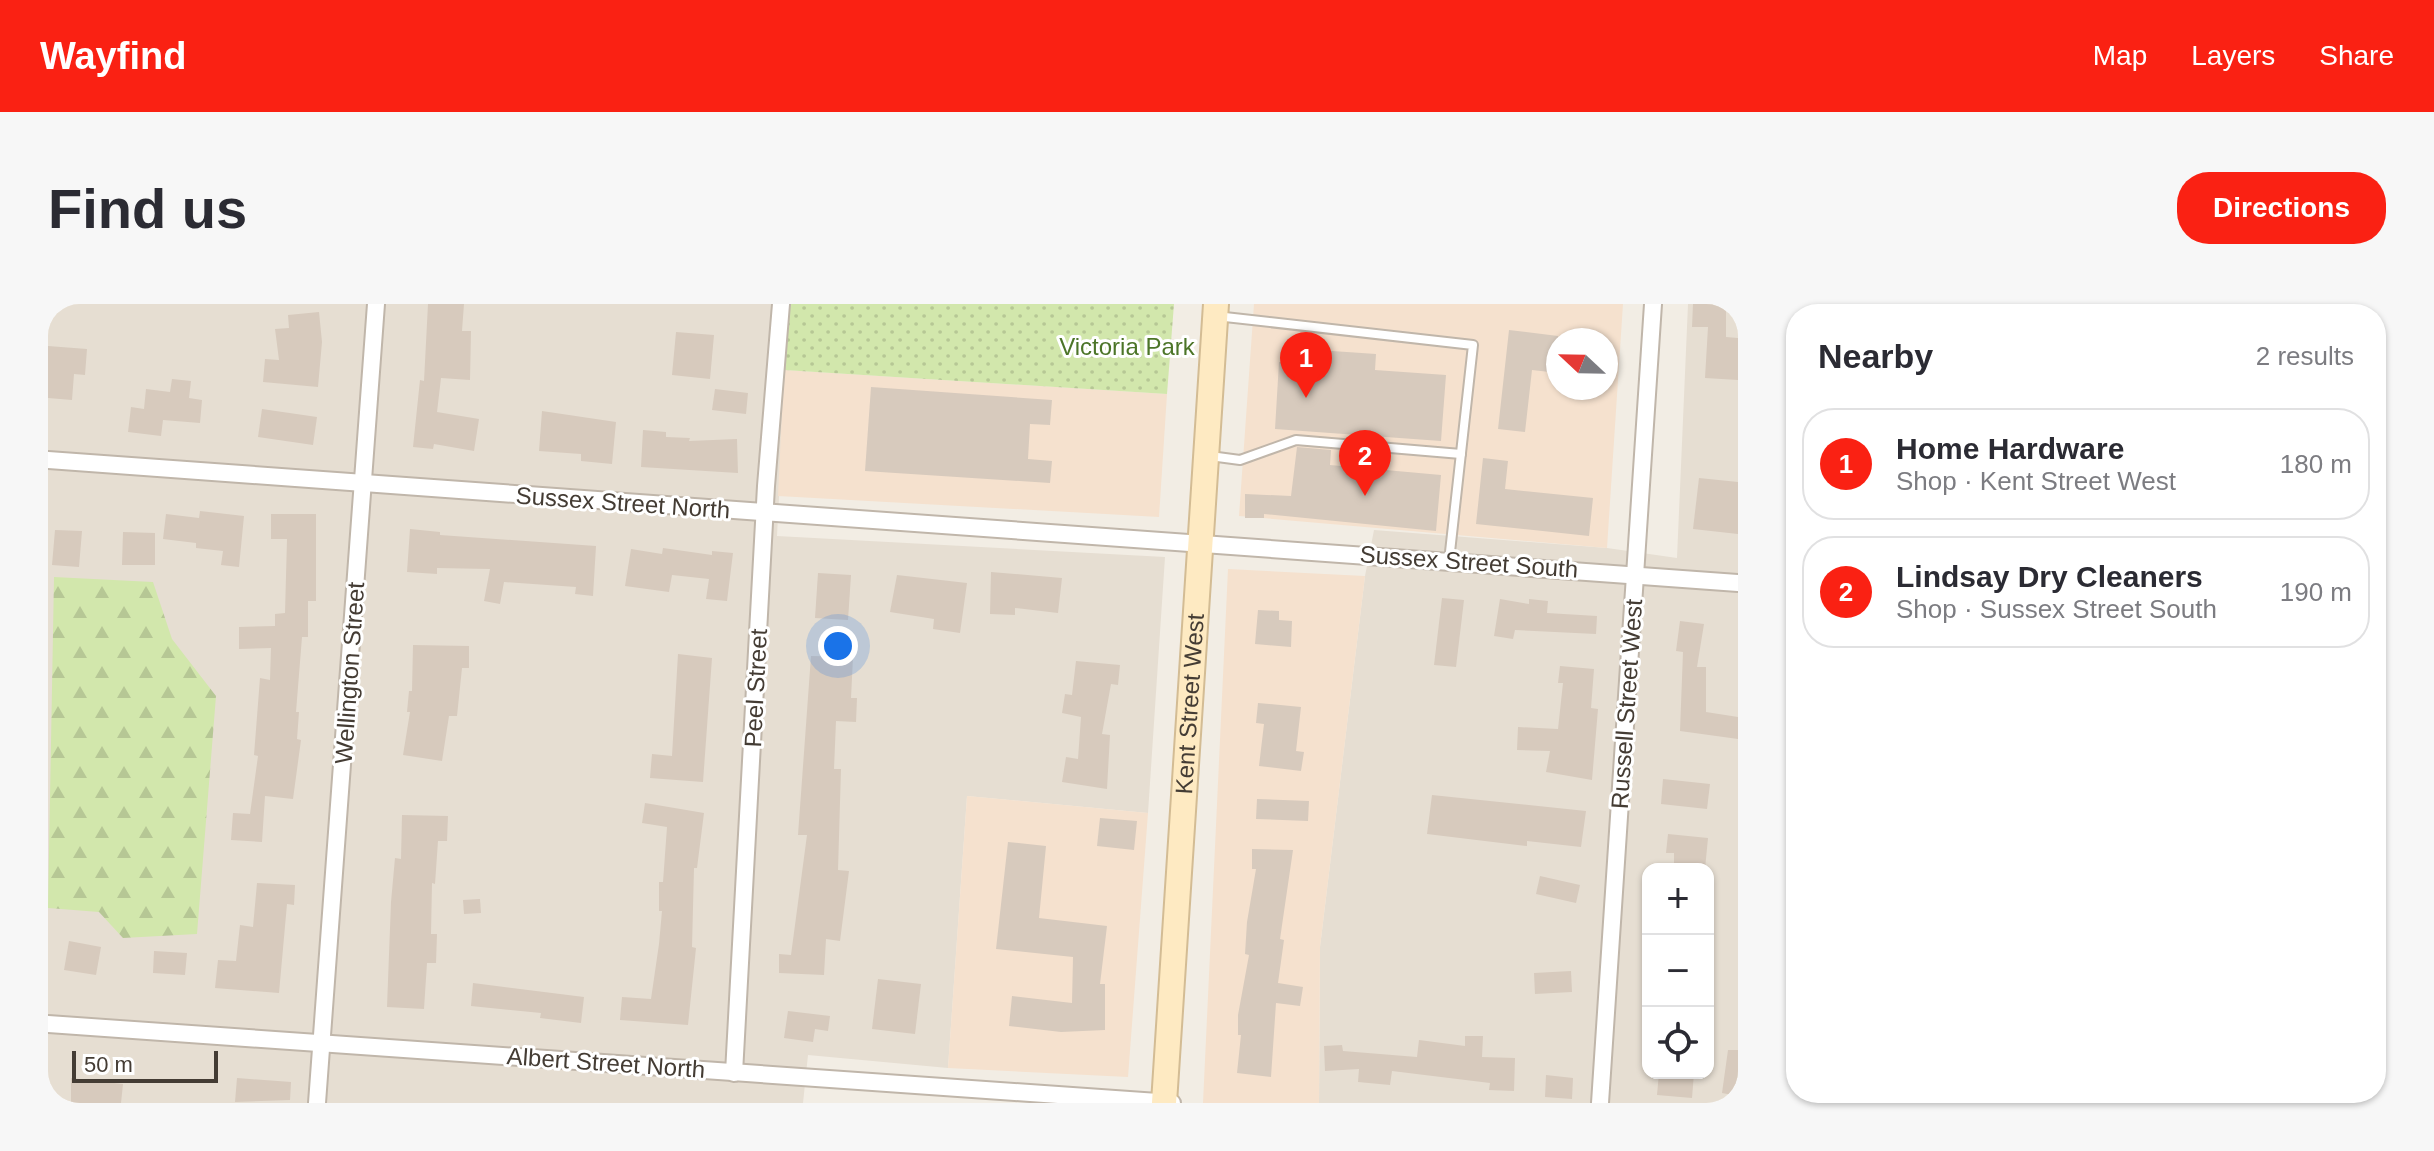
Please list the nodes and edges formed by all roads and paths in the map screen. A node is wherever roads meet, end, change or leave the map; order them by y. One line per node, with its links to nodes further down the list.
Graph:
1 (376, 304): 8 (street, Wellington Street)
2 (781, 304): 9 (street, Peel Street)
3 (1653, 304): 12 (street, Russell Street West)
4 (1216, 310): 5 (lane); 6 (main road, Kent Street West)
5 (1461, 454): 6 (lane); 11 (lane)
6 (1205, 456): 10 (main road, Kent Street West)
7 (48, 460): 8 (street, Sussex Street North)
8 (365, 485): 9 (street, Sussex Street North); 15 (street, Wellington Street)
9 (765, 513): 10 (street, Sussex Street North); 16 (street, Peel Street)
10 (1199, 541): 11 (street, Sussex Street South); 18 (main road, Kent Street West)
11 (1449, 561): 12 (street, Sussex Street South)
12 (1635, 575): 13 (street, Sussex Street South); 20 (street, Russell Street West)
13 (1738, 583)
14 (48, 1024): 15 (street, Albert Street North)
15 (321, 1041): 16 (street, Albert Street North); 17 (street, Wellington Street)
16 (734, 1073): 18 (street, Albert Street North)
17 (317, 1103)
18 (1164, 1103): 19 (street, Albert Street North)
19 (1173, 1103)
20 (1600, 1103)

